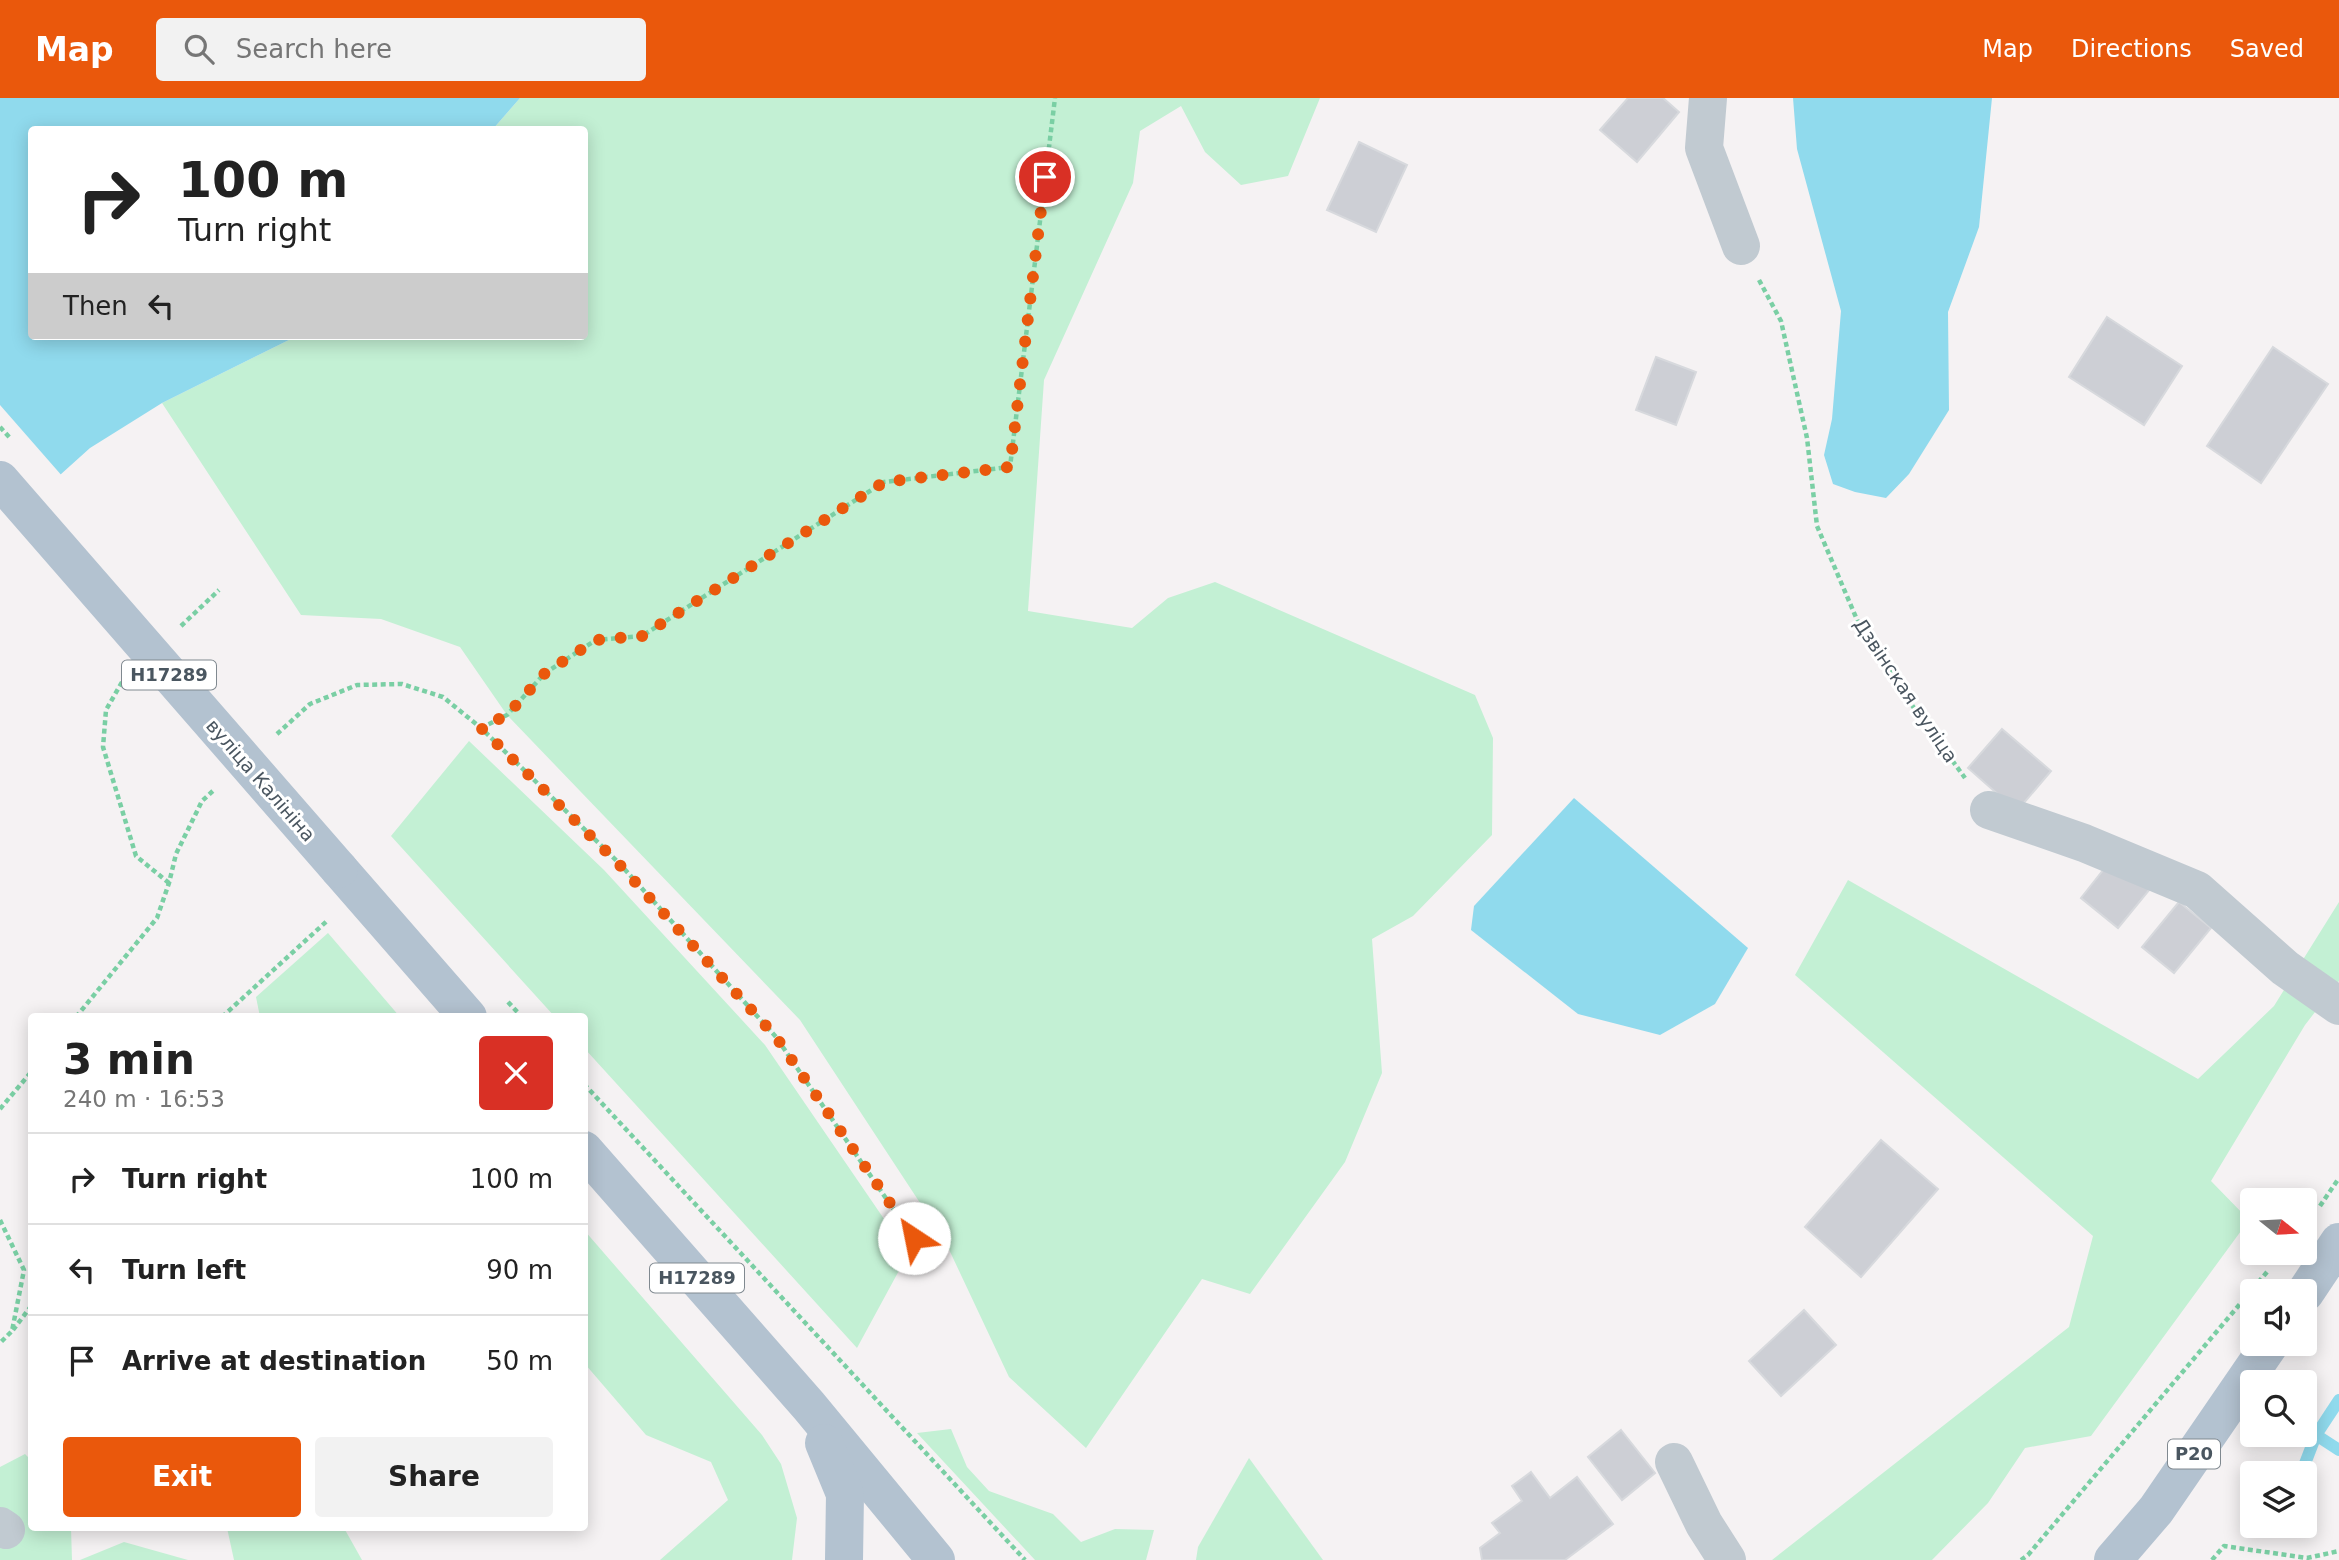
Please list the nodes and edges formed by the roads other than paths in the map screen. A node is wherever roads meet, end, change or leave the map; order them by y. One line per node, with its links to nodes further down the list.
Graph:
1 (1708, 98): 2 (street)
2 (1741, 246)
3 (0, 480): 6 (main road, вуліца Калініна / Н17289, bridge)
4 (1989, 810): 5 (street)
5 (2339, 1006)
6 (464, 1013)
7 (588, 1155): 11 (main road, Н17289)
8 (2339, 1242): 9 (main road)
9 (2314, 1279)
10 (2262, 1356): 16 (main road, Р20)
11 (809, 1406): 13 (main road, Н17289); 14 (main road, Н17289)
12 (1674, 1462): 15 (street)
13 (844, 1560)
14 (936, 1560)
15 (1727, 1560)
16 (2113, 1560)

